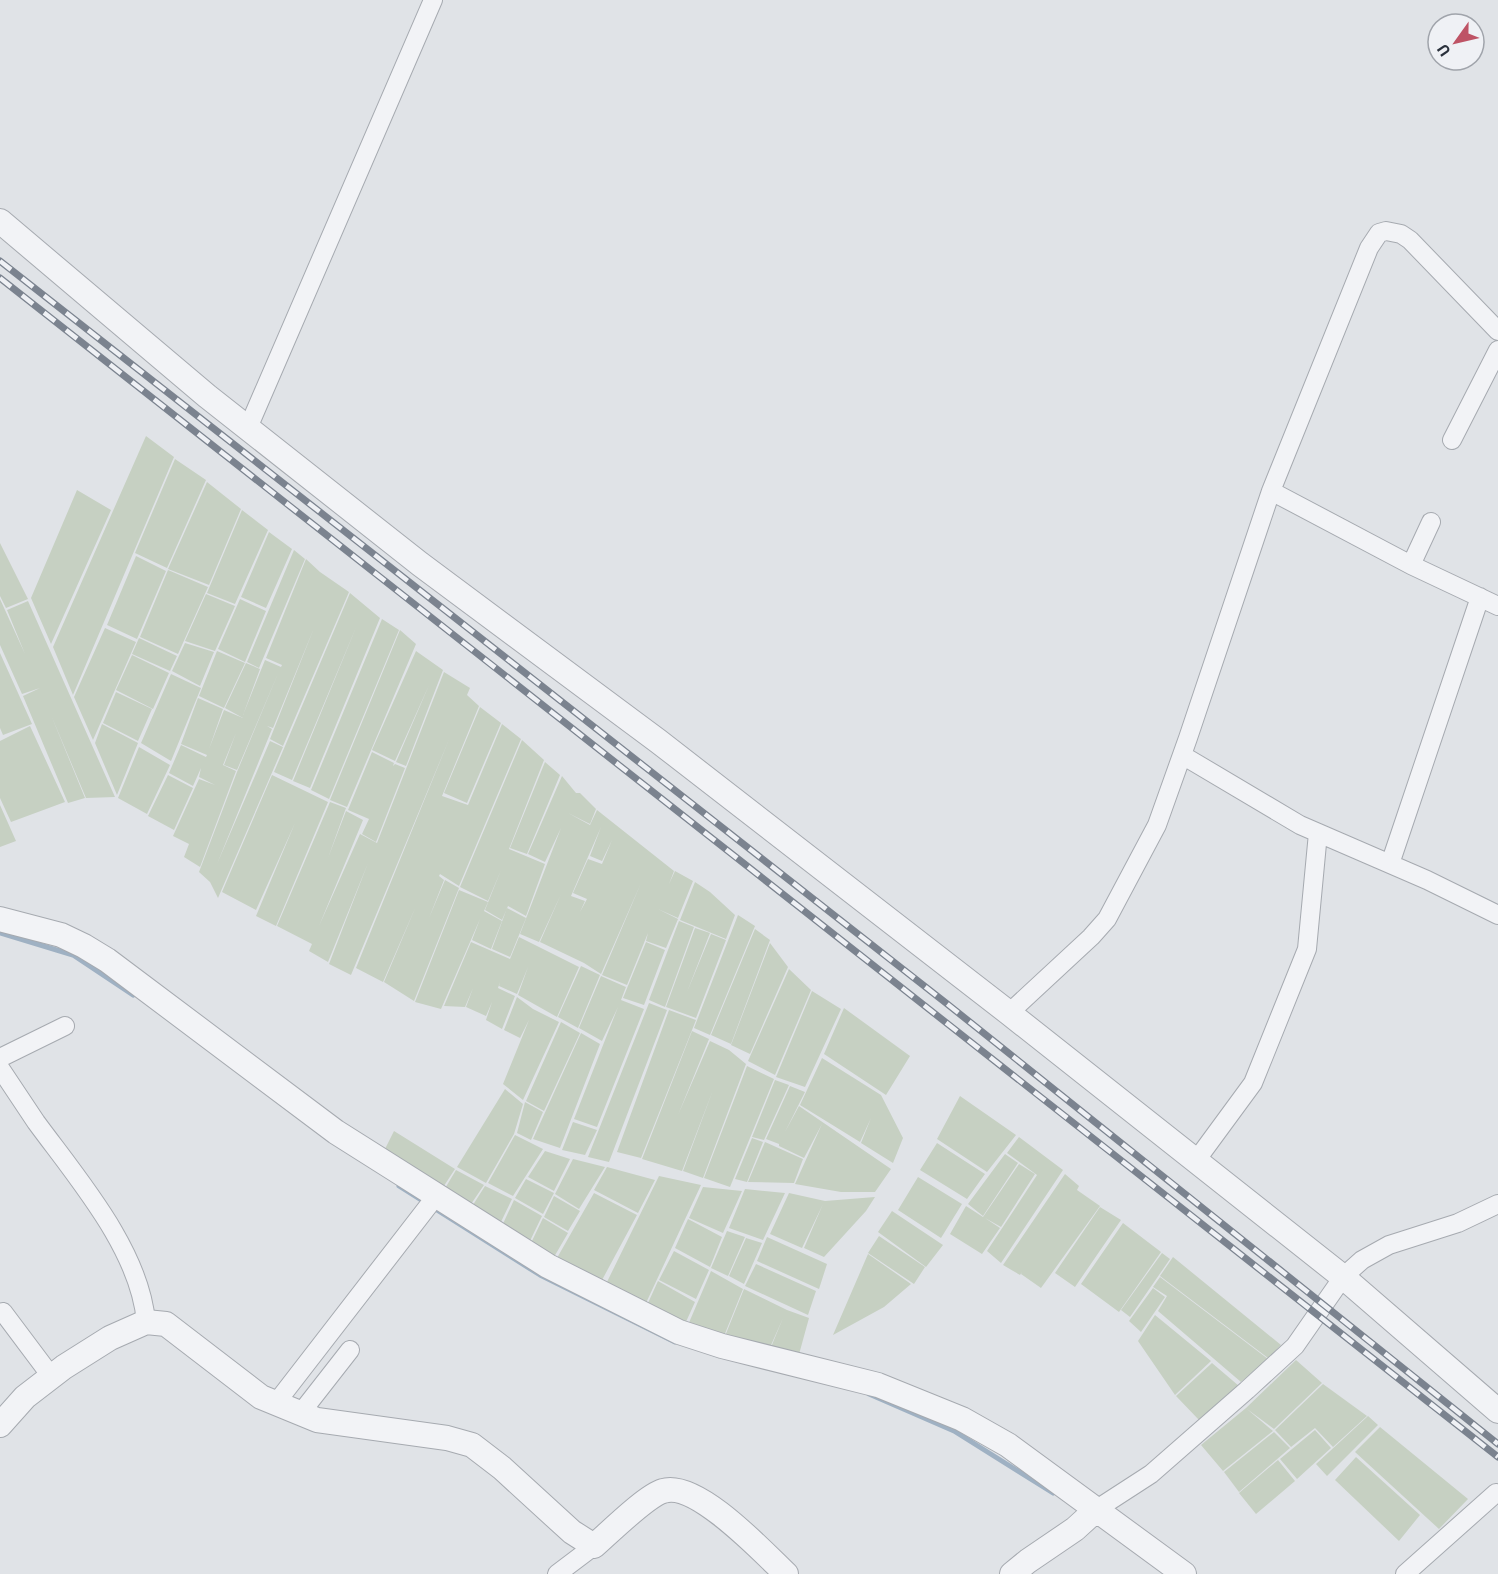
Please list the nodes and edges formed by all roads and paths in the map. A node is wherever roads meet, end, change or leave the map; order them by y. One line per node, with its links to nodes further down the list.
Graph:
1 (433, 0): 5 (street)
2 (0, 222): 5 (street)
3 (1498, 331): 7 (street)
4 (1498, 350): 6 (street)
5 (248, 428): 17 (street)
6 (1452, 440)
7 (1271, 491): 9 (street); 12 (street)
8 (1431, 522): 9 (street)
9 (1411, 565): 10 (street)
10 (1480, 597): 11 (street); 14 (street)
11 (1498, 606)
12 (1182, 755): 13 (street); 17 (street)
13 (1318, 833): 14 (street); 21 (street)
14 (1390, 864): 15 (street)
15 (1498, 915)
16 (0, 919): 22 (street)
17 (1008, 1013): 21 (street)
18 (65, 1026): 19 (street)
19 (0, 1058)
20 (0, 1068): 26 (street)
21 (1195, 1162): 24 (street)
22 (432, 1202): 29 (street); 34 (street)
23 (1498, 1204): 24 (street)
24 (1343, 1278): 30 (street); 34 (street)
25 (3, 1312): 28 (street)
26 (146, 1322): 28 (street); 29 (street)
27 (351, 1350): 31 (street)
28 (51, 1376): 32 (street)
29 (276, 1403): 31 (street)
30 (1498, 1411)
31 (300, 1414): 35 (street)
32 (0, 1425)
33 (1496, 1493): 40 (street)
34 (1095, 1510): 38 (street); 39 (street)
35 (594, 1546): 36 (street); 37 (street)
36 (556, 1574)
37 (786, 1574)
38 (1012, 1574)
39 (1184, 1574)
40 (1405, 1574)

